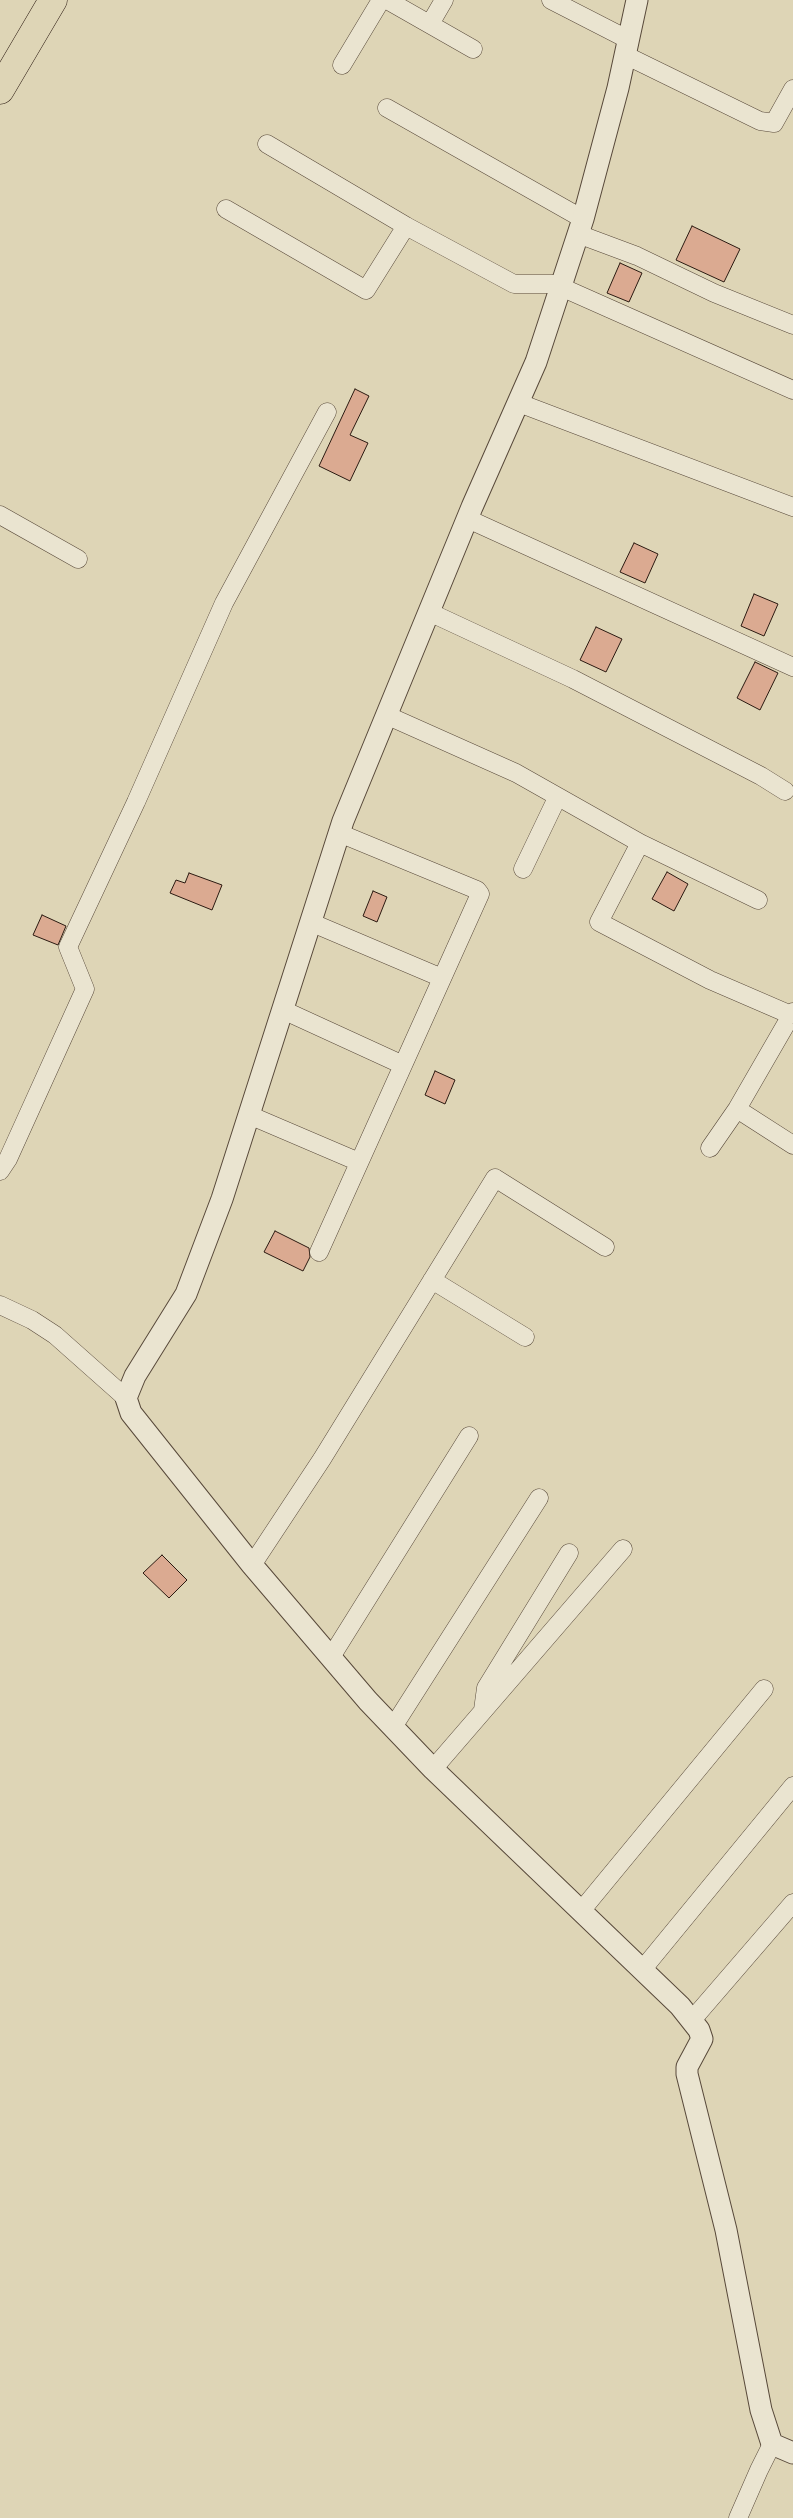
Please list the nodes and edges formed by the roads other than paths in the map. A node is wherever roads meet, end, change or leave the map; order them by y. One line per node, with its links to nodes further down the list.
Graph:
1 (53, 0): 12 (main road)
2 (382, 0): 10 (street)
3 (387, 0): 7 (street)
4 (444, 0): 7 (street)
5 (551, 0): 8 (street)
6 (637, 0): 8 (street)
7 (430, 24): 9 (street)
8 (627, 48): 11 (street); 17 (street)
9 (473, 49)
10 (342, 65)
11 (793, 89)
12 (0, 90)
13 (387, 108): 17 (street)
14 (267, 144): 16 (street)
15 (226, 210): 16 (street)
16 (406, 226): 18 (street)
17 (580, 226): 18 (street); 19 (street)
18 (561, 285): 20 (street); 21 (street)
19 (793, 325)
20 (793, 390)
21 (519, 403): 23 (street); 25 (street)
22 (328, 412): 46 (street)
23 (793, 507)
24 (0, 515): 26 (street)
25 (468, 519): 27 (street); 28 (street)
26 (78, 559)
27 (429, 612): 29 (street); 30 (street)
28 (793, 667)
29 (386, 715): 31 (street); 32 (street)
30 (785, 791)
31 (557, 798): 33 (street); 34 (street)
32 (339, 833): 36 (street); 37 (street)
33 (640, 843): 35 (street); 39 (street)
34 (523, 869)
35 (758, 900)
36 (310, 922): 37 (street); 38 (street)
37 (442, 978): 40 (street)
38 (283, 1010): 40 (street); 42 (street)
39 (792, 1014): 41 (street)
40 (403, 1065): 45 (street)
41 (737, 1109): 43 (street); 44 (street)
42 (249, 1115): 45 (street); 52 (street)
43 (793, 1145)
44 (710, 1148)
45 (360, 1162): 48 (street)
46 (0, 1171)
47 (605, 1247): 49 (street)
48 (319, 1252)
49 (432, 1280): 51 (street); 57 (street)
50 (0, 1306): 52 (street)
51 (525, 1338)
52 (126, 1398): 57 (street)
53 (469, 1436): 58 (street)
54 (539, 1498): 61 (street)
55 (623, 1549): 60 (street)
56 (569, 1553): 60 (street)
57 (252, 1565): 58 (street)
58 (330, 1657): 61 (street)
59 (764, 1688): 65 (street)
60 (483, 1710): 62 (street)
61 (393, 1728): 62 (street)
62 (433, 1769): 65 (street)
63 (793, 1786): 66 (street)
64 (793, 1903): 67 (street)
65 (581, 1911): 66 (street)
66 (642, 1970): 67 (street)
67 (692, 2020): 68 (street)
68 (772, 2444): 69 (street); 70 (street)
69 (793, 2453)
70 (738, 2518)

